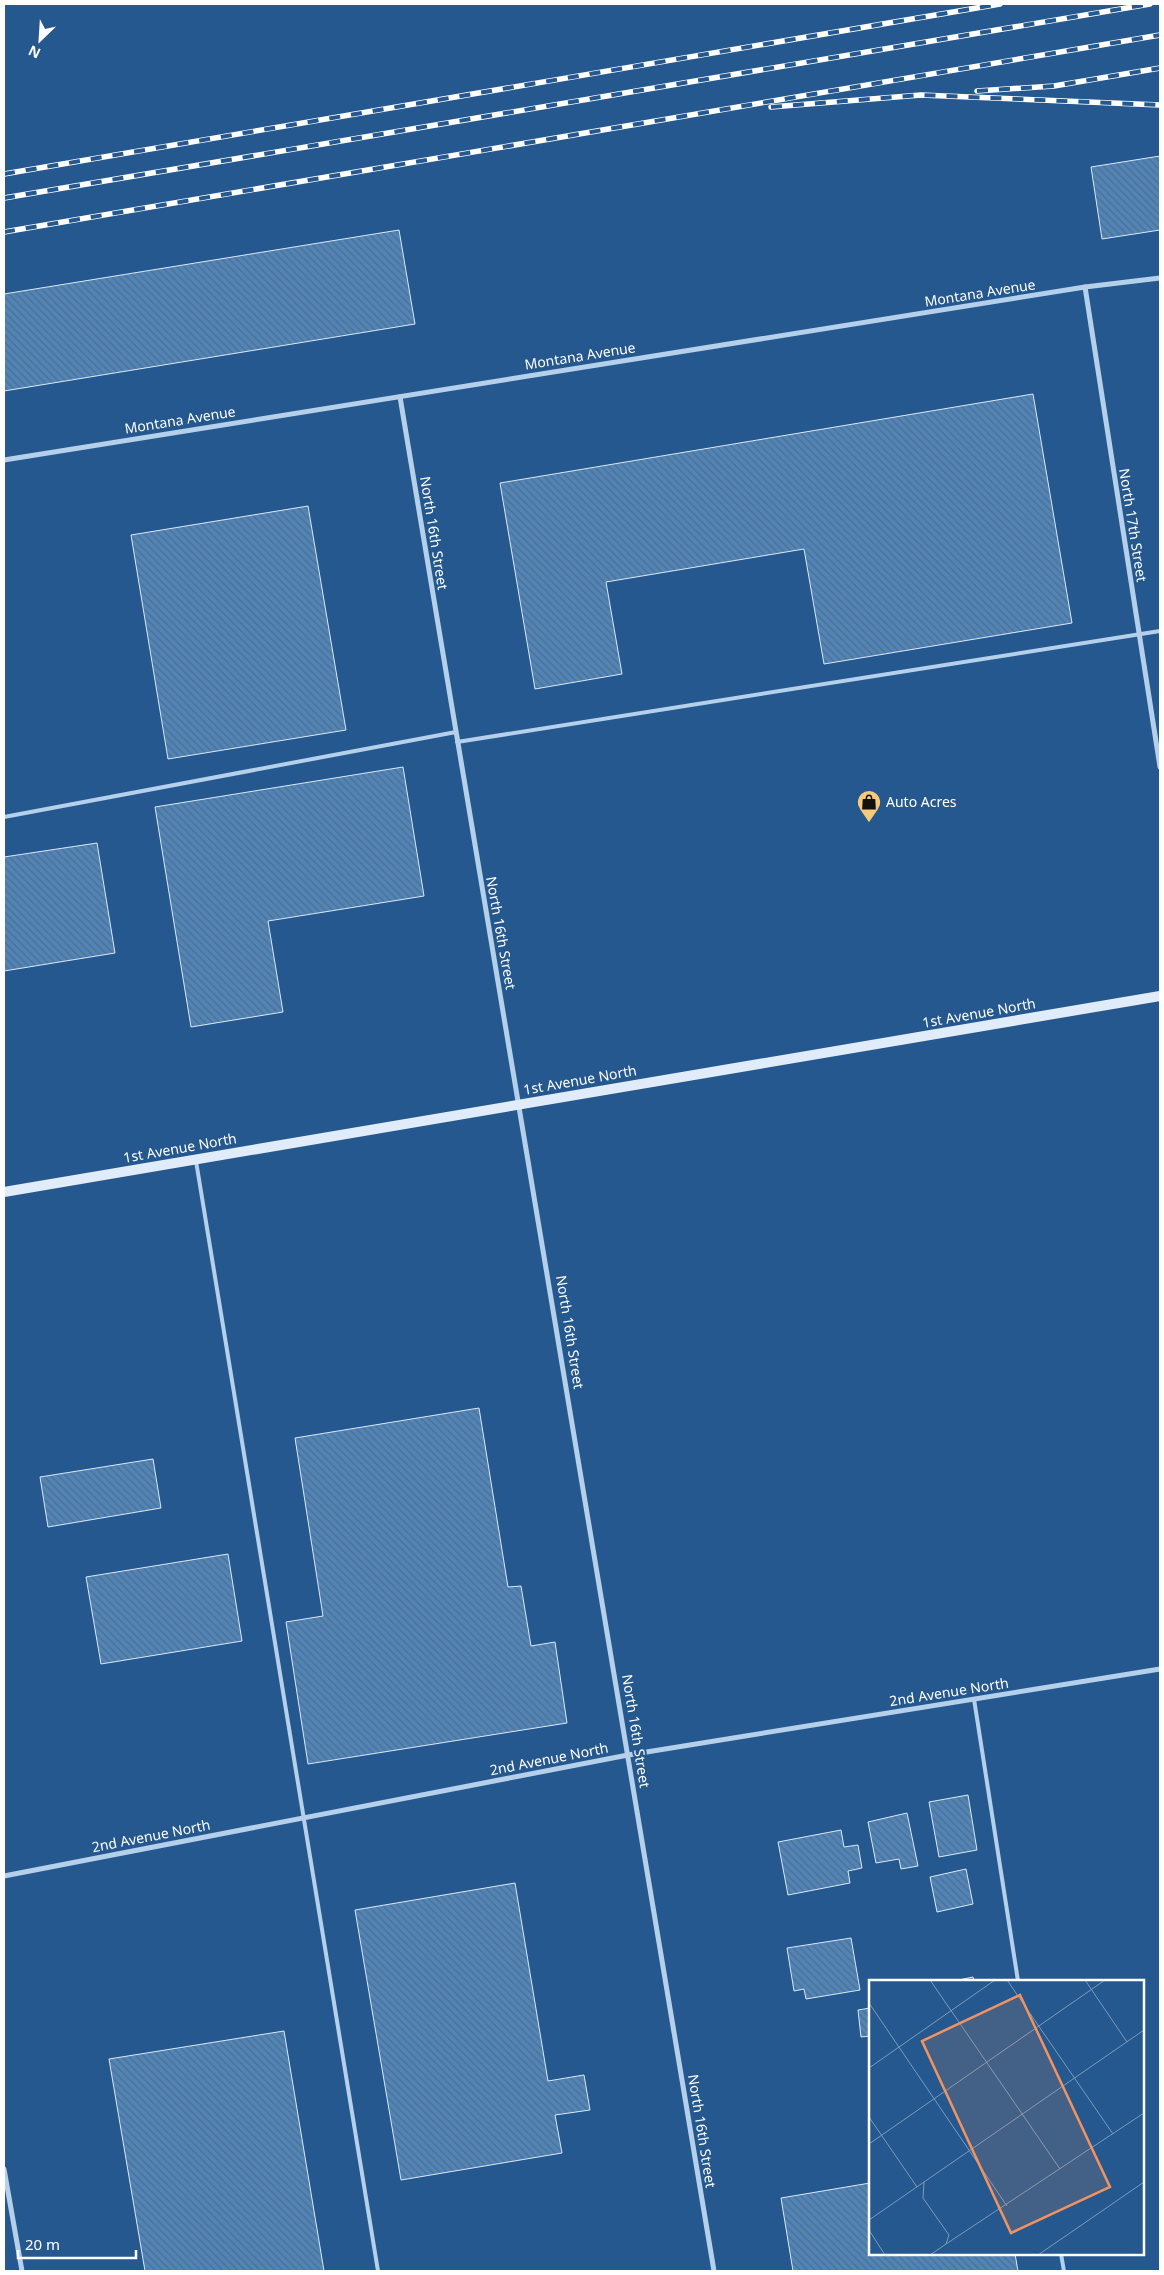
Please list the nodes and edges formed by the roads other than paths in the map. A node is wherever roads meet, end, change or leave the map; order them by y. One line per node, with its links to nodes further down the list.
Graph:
1 (1160, 278): 2 (street, Montana Avenue)
2 (1085, 287): 3 (street, Montana Avenue); 6 (street, North 17th Street)
3 (400, 396): 4 (street, Montana Avenue); 7 (street, North 16th Street)
4 (4, 460)
5 (1160, 631): 6 (lane)
6 (1139, 635): 8 (lane); 9 (street, North 17th Street)
7 (456, 732): 8 (street, North 16th Street); 10 (lane)
8 (457, 742): 12 (street, North 16th Street)
9 (1160, 767)
10 (4, 817)
11 (1160, 996): 12 (main road, 1st Avenue North)
12 (520, 1104): 13 (main road, 1st Avenue North); 17 (street, North 16th Street)
13 (196, 1159): 14 (main road, 1st Avenue North); 18 (lane)
14 (4, 1192)
15 (1160, 1669): 16 (street, 2nd Avenue North)
16 (974, 1699): 17 (street, 2nd Avenue North); 20 (lane)
17 (628, 1755): 18 (street, 2nd Avenue North); 25 (street, North 16th Street)
18 (303, 1818): 19 (street, 2nd Avenue North); 24 (lane)
19 (4, 1876)
20 (1018, 1980)
21 (4, 2169): 23 (street)
22 (1061, 2255): 26 (lane)
23 (22, 2271)
24 (378, 2271)
25 (714, 2271)
26 (1064, 2271)

